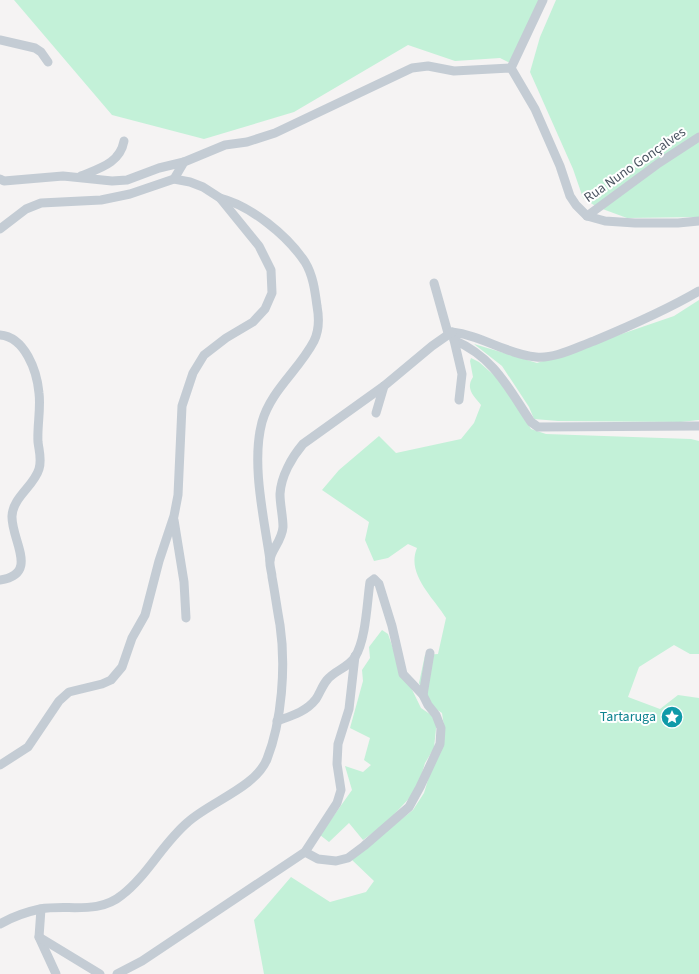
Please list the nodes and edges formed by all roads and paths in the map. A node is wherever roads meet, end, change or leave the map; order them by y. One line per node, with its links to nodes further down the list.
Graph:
1 (543, 0): 4 (street)
2 (0, 40): 3 (street)
3 (48, 62)
4 (511, 68): 7 (street); 12 (street)
5 (699, 137): 12 (street, Rua Nuno Gonçalves)
6 (124, 141): 8 (street)
7 (184, 162): 8 (street); 9 (street)
8 (80, 176): 10 (street)
9 (174, 179): 11 (street); 14 (street)
10 (2, 182)
11 (220, 198): 23 (street); 24 (street)
12 (587, 216): 13 (street)
13 (699, 221)
14 (0, 229)
15 (434, 283): 18 (street)
16 (699, 292): 18 (street)
17 (0, 335): 25 (street)
18 (451, 335): 19 (street); 20 (street); 22 (street)
19 (384, 386): 21 (street); 24 (street)
20 (459, 400)
21 (376, 413)
22 (699, 426)
23 (174, 516): 26 (street); 31 (street)
24 (270, 560): 30 (street)
25 (0, 580)
26 (186, 618)
27 (430, 653): 29 (street)
28 (355, 656): 29 (street); 30 (street); 32 (street)
29 (423, 695): 32 (street)
30 (277, 722): 33 (street)
31 (0, 764)
32 (305, 852): 38 (street)
33 (41, 909): 34 (street); 35 (street)
34 (0, 924)
35 (39, 937): 36 (street); 37 (street)
36 (56, 974)
37 (100, 974)
38 (117, 974)

